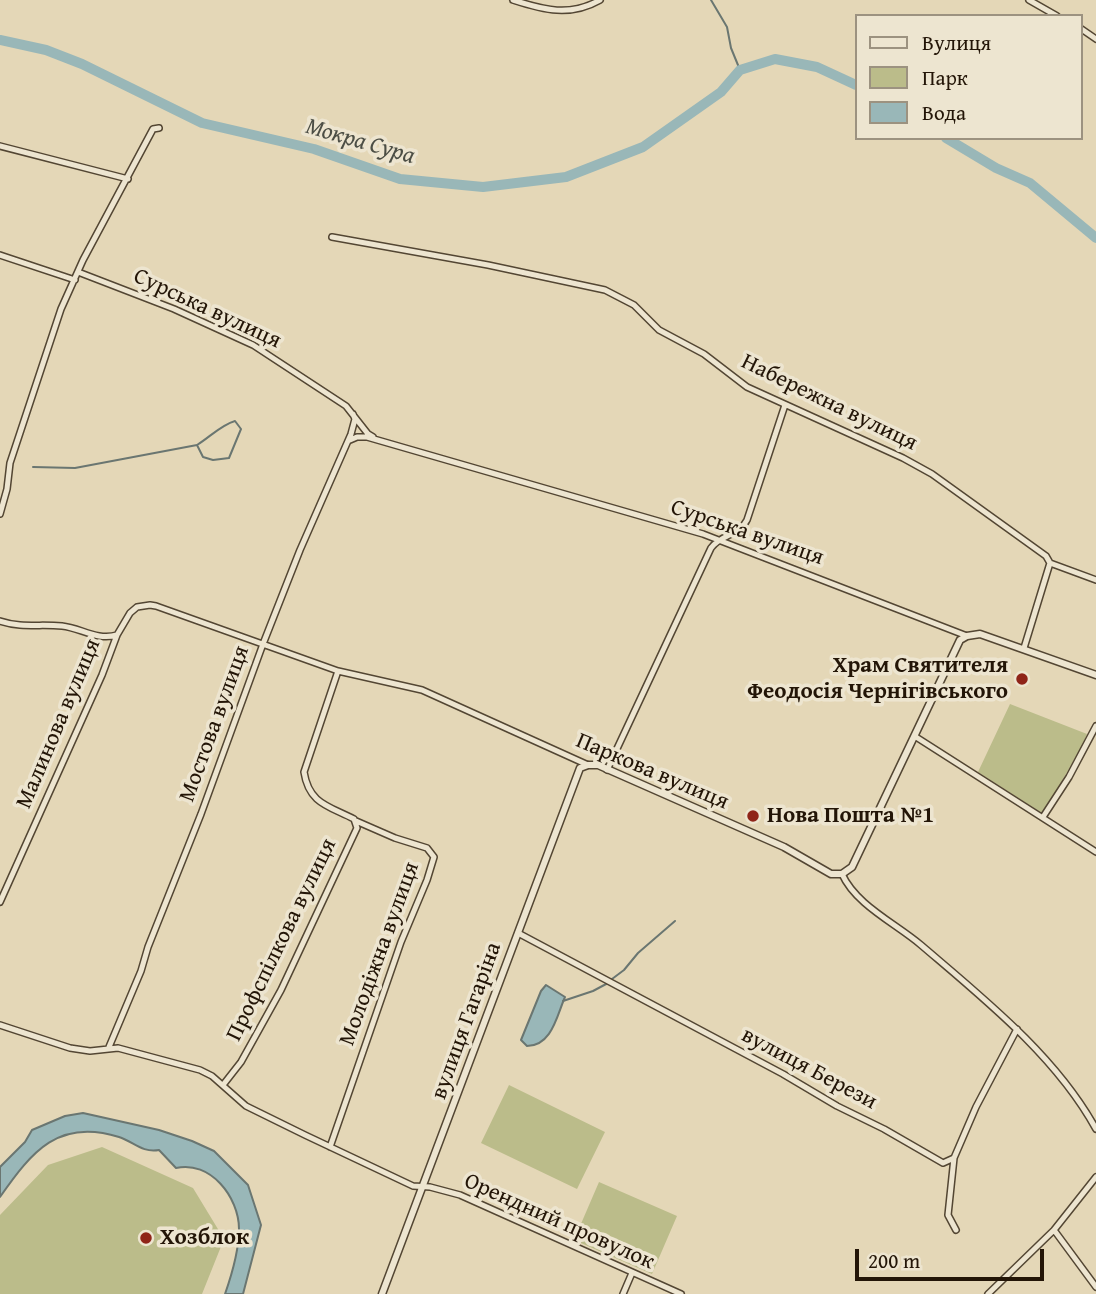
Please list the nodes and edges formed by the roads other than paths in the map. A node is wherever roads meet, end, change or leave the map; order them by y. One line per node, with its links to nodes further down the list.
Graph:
1 (513, 0): 2 (street)
2 (600, 0)
3 (1029, 0): 4 (street)
4 (1054, 14)
5 (159, 128): 7 (street)
6 (0, 146): 7 (street)
7 (128, 179): 10 (street)
8 (332, 237): 12 (street, Набережна вулиця)
9 (0, 256): 11 (street)
10 (78, 272): 11 (street); 13 (street, Сурська вулиця)
11 (75, 280): 16 (street)
12 (785, 405): 17 (street); 18 (street, Набережна вулиця)
13 (354, 414): 14 (street, Сурська вулиця); 15 (street, Мостова вулиця)
14 (379, 441): 15 (street, Сурська вулиця); 17 (street, Сурська вулиця)
15 (345, 446): 24 (street, Мостова вулиця)
16 (0, 514)
17 (718, 540): 23 (street, Сурська вулиця); 31 (street)
18 (1050, 563): 19 (street, Набережна вулиця); 25 (street)
19 (1096, 580)
20 (143, 605): 22 (street, Малинова вулиця); 24 (street, Паркова вулиця)
21 (0, 621): 22 (street)
22 (117, 635): 36 (street, Малинова вулиця)
23 (967, 636): 25 (street, Сурська вулиця); 29 (street)
24 (263, 644): 26 (street, Паркова вулиця); 40 (street, Мостова вулиця)
25 (1024, 648): 27 (street, Сурська вулиця)
26 (338, 671): 30 (street, Паркова вулиця); 33 (street, Профспілкова вулиця)
27 (1096, 675)
28 (1096, 726): 32 (street)
29 (916, 737): 32 (street); 35 (street)
30 (588, 765): 31 (street, Паркова вулиця); 37 (street, вулиця Гагаріна)
31 (607, 769): 35 (street, Паркова вулиця)
32 (1043, 817): 34 (street)
33 (356, 821): 41 (street, Профспілкова вулиця); 43 (street, Молодіжна вулиця)
34 (1096, 852)
35 (842, 874): 39 (street)
36 (0, 902)
37 (518, 933): 44 (street, вулиця Берези); 46 (street, вулиця Гагаріна)
38 (0, 1025): 40 (street)
39 (1017, 1029): 42 (street); 44 (street)
40 (109, 1047): 41 (street)
41 (223, 1085): 43 (street)
42 (1096, 1129)
43 (330, 1146): 46 (street)
44 (954, 1158): 47 (street)
45 (1096, 1177): 48 (street)
46 (422, 1188): 49 (street, Орендний провулок); 51 (street, вулиця Гагаріна)
47 (956, 1230)
48 (1054, 1230): 50 (street); 54 (street)
49 (632, 1273): 52 (street); 53 (street, Орендний провулок)
50 (1096, 1287)
51 (382, 1294)
52 (623, 1294)
53 (681, 1294)
54 (988, 1294)

